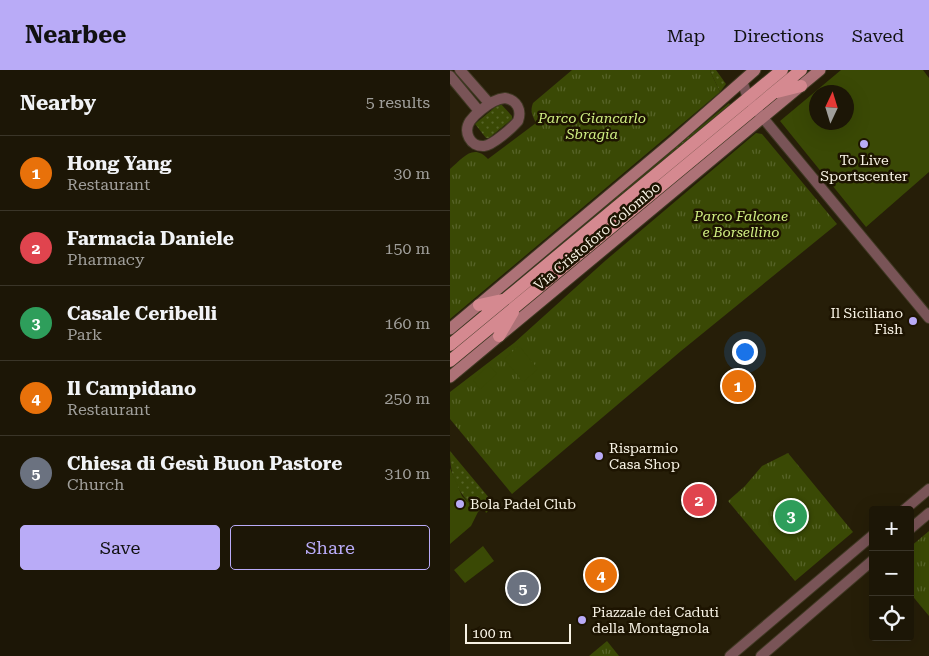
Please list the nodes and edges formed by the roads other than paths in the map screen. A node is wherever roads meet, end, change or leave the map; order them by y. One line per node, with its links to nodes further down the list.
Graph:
1 (460, 70): 10 (street)
2 (755, 70): 7 (main road, Via Cristoforo Colombo)
3 (782, 70): 11 (main road, Via Cristoforo Colombo)
4 (801, 70): 9 (main road, Via Cristoforo Colombo)
5 (820, 70): 8 (main road, Via Cristoforo Colombo)
6 (450, 76): 12 (street)
7 (742, 81): 11 (street); 15 (main road, Via Cristoforo Colombo)
8 (801, 86): 9 (main road); 11 (main road, Via Cristoforo Colombo)
9 (773, 93): 11 (main road, Via Cristoforo Colombo)
10 (489, 103): 12 (street); 12 (street)
11 (755, 108): 13 (main road, Via Cristoforo Colombo); 14 (main road, Via Cristoforo Colombo); 16 (street); 18 (main road, Via Cristoforo Colombo)
12 (479, 111)
13 (505, 300): 15 (main road); 19 (main road, Via Cristoforo Colombo)
14 (518, 304): 18 (main road); 20 (main road, Via Cristoforo Colombo)
15 (479, 305): 17 (main road, Via Cristoforo Colombo)
16 (929, 318)
17 (450, 329)
18 (499, 336): 21 (main road, Via Cristoforo Colombo)
19 (450, 345)
20 (450, 360)
21 (450, 377)
22 (929, 489): 23 (street)
23 (909, 506)
24 (929, 513): 25 (street)
25 (914, 526)
26 (869, 538): 28 (street)
27 (869, 563): 29 (street)
28 (730, 656)
29 (761, 656)

